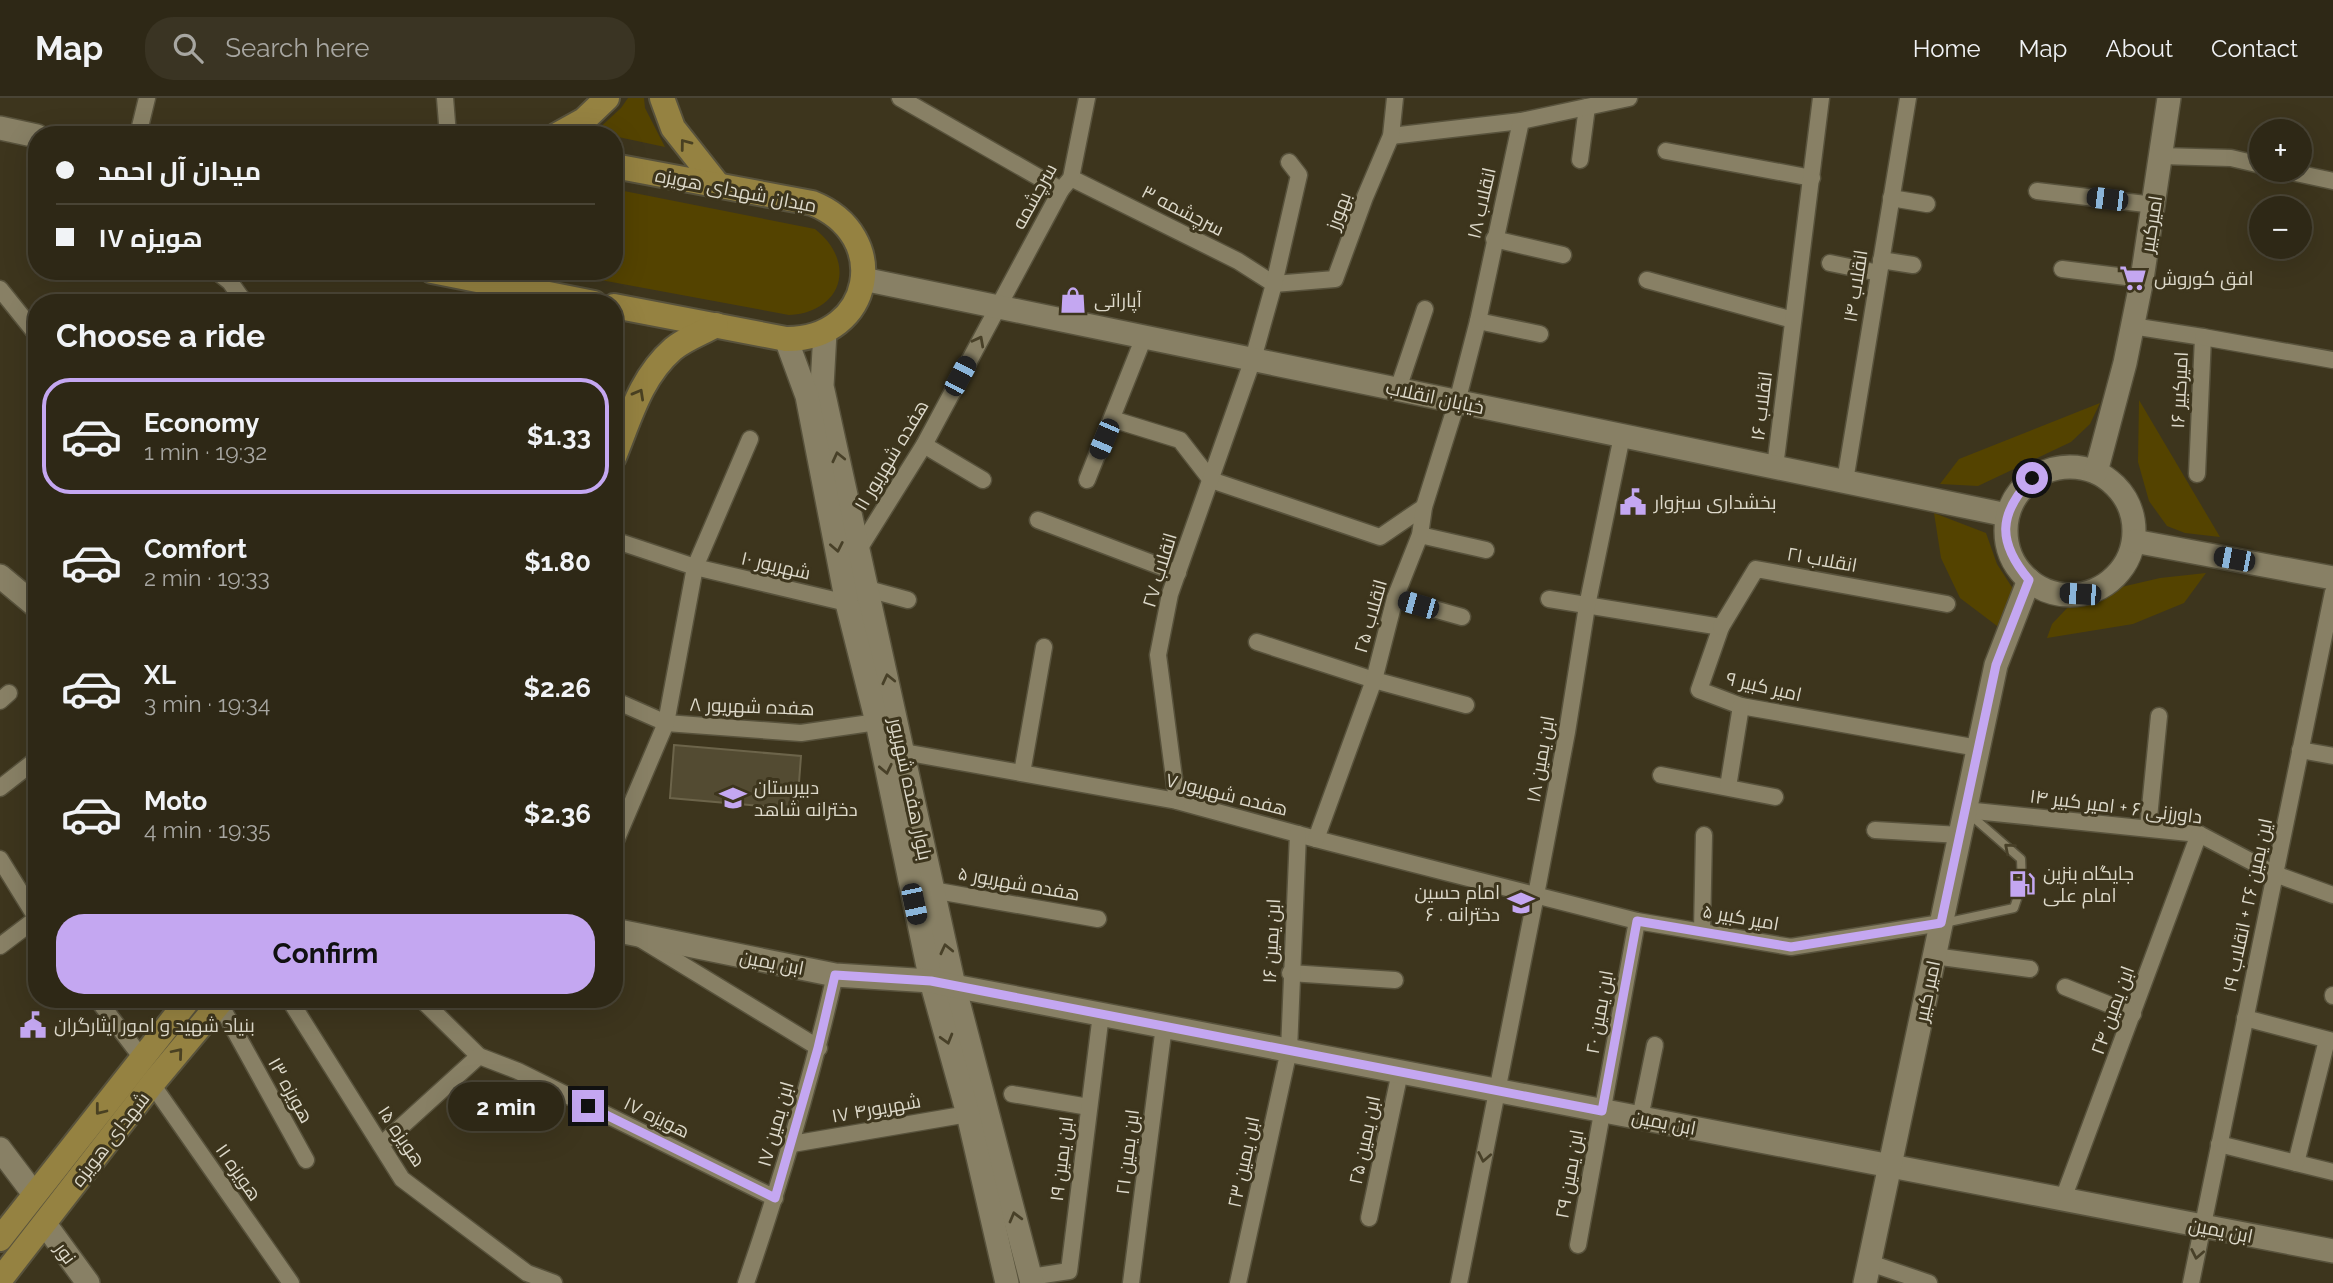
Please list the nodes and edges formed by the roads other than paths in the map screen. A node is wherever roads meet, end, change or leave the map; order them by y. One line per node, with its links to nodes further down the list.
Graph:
1 (147, 98): 14 (street)
2 (445, 98): 15 (street)
3 (607, 98): 16 (main road)
4 (662, 98): 30 (main road, one-way to 4)
5 (900, 98): 29 (street, سرچشمه ۳)
6 (1087, 98): 29 (street, سرچشمه)
7 (1395, 98): 19 (street, بهورز)
8 (1629, 98): 12 (street)
9 (1821, 98): 27 (street, انقلاب ۱۶)
10 (1908, 98): 32 (street, انقلاب ۱۴)
11 (2169, 98): 21 (main road, امیرکبیر)
12 (1587, 107): 13 (street); 22 (street)
13 (1521, 121): 19 (street); 35 (street, انقلاب ۱۸)
14 (140, 126)
15 (447, 126)
16 (573, 126)
17 (0, 128): 18 (main road)
18 (28, 134)
19 (1391, 136): 46 (street, بهورز)
20 (1666, 151): 27 (street)
21 (2161, 156): 24 (street); 34 (main road, امیرکبیر)
22 (1580, 160)
23 (1289, 162): 46 (street, انقلاب ۲۷)
24 (2249, 162)
25 (623, 168): 30 (main road, میدان شهدای هویزه)
26 (2312, 176): 28 (street)
27 (1812, 178): 53 (street, انقلاب ۱۶)
28 (2333, 181)
29 (1066, 184): 46 (street, سرچشمه ۳); 50 (street, سرچشمه)
30 (718, 185): 41 (main road, میدان شهدای هویزه)
31 (2037, 191): 34 (street)
32 (1891, 198): 33 (street); 39 (street, انقلاب ۱۴)
33 (1927, 204)
34 (2154, 205): 42 (main road, امیرکبیر)
35 (1494, 239): 36 (street); 54 (street, انقلاب ۱۸)
36 (1563, 255)
37 (1830, 263): 39 (street)
38 (1913, 265): 39 (street)
39 (1880, 266): 78 (street, انقلاب ۱۴)
40 (2062, 270): 42 (street)
41 (863, 279): 50 (main road, خیابان انقلاب); 58 (main road)
42 (2142, 279): 57 (main road, امیرکبیر)
43 (227, 280): 48 (street)
44 (475, 280): 49 (main road)
45 (1647, 280): 53 (street)
46 (1274, 284): 63 (street, انقلاب ۲۷)
47 (0, 289): 55 (street)
48 (238, 294)
49 (541, 294)
50 (997, 307): 60 (main road, خیابان انقلاب); 71 (street, هفده شهریور ۱۱, one-way to 50)
51 (623, 308): 56 (main road)
52 (1425, 309): 65 (street)
53 (1793, 320): 72 (street, انقلاب ۱۶)
54 (1478, 321): 59 (street); 66 (street, انقلاب ۱۸)
55 (28, 324)
56 (716, 325): 62 (main road); 68 (main road, one-way to 56)
57 (2132, 326): 61 (street, امیرکبیر ۱۶); 73 (main road, امیرکبیر)
58 (825, 332): 62 (main road); 85 (main road, بلوار هفده شهریور, one-way to 58)
59 (1540, 334)
60 (1144, 337): 63 (main road, خیابان انقلاب); 67 (street)
61 (2203, 337): 64 (street); 74 (street, امیرکبیر ۱۶)
62 (786, 339): 98 (main road, بلوار هفده شهریور, one-way to 98)
63 (1253, 359): 65 (main road, خیابان انقلاب); 77 (street, انقلاب ۲۷)
64 (2333, 360)
65 (1398, 389): 66 (main road, خیابان انقلاب)
66 (1457, 402): 69 (main road, خیابان انقلاب); 79 (street, انقلاب ۲۵)
67 (1112, 419): 76 (street); 77 (street)
68 (623, 432)
69 (1622, 436): 72 (main road, خیابان انقلاب); 100 (street, ابن یمین ۱۸)
70 (750, 439): 87 (street)
71 (924, 445): 75 (street); 85 (street, هفده شهریور ۱۱)
72 (1775, 467): 78 (main road, خیابان انقلاب)
73 (2096, 472): 80 (main road); 83 (main road)
74 (2196, 474)
75 (983, 480)
76 (1087, 480)
77 (1211, 480): 79 (street); 88 (street, انقلاب ۲۷)
78 (1845, 481): 80 (main road, خیابان انقلاب)
79 (1424, 507): 82 (street, انقلاب ۲۵)
80 (2007, 515): 91 (main road)
81 (1038, 520): 88 (street)
82 (1420, 536): 86 (street); 94 (street, انقلاب ۲۵)
83 (2134, 541): 90 (main road); 91 (main road)
84 (623, 543): 87 (street, شهریور ۱۰)
85 (859, 548): 92 (main road, بلوار هفده شهریور)
86 (1486, 550)
87 (695, 567): 98 (street, شهریور ۱۰); 111 (street)
88 (1178, 573): 122 (street, انقلاب ۲۷)
89 (0, 576): 95 (main road)
90 (2333, 578)
91 (2029, 580): 112 (main road, امیر کبیر)
92 (868, 589): 97 (street); 114 (main road, بلوار هفده شهریور, one-way to 92)
93 (2333, 592): 113 (street, این یمین ۲۶ + انقلاب ۱۹)
94 (1395, 598): 101 (street); 105 (street, انقلاب ۲۵)
95 (28, 599)
96 (1549, 599): 100 (street)
97 (908, 600)
98 (848, 603): 110 (main road, بلوار هفده شهریور)
99 (1947, 604): 102 (street, انقلاب ۲۱)
100 (1587, 606): 102 (street); 135 (street, ابن یمین ۱۸)
101 (1462, 617)
102 (1721, 627): 108 (street, امیر کبیر ۹)
103 (1257, 642): 105 (street)
104 (1044, 647): 117 (street)
105 (1374, 680): 107 (street); 131 (street, انقلاب ۲۵)
106 (623, 704): 111 (street, هفده شهریور ۸)
107 (1466, 705)
108 (1741, 706): 112 (street, امیر کبیر ۹); 120 (street)
109 (2159, 716): 125 (street)
110 (877, 722): 111 (street, هفده شهریور ۸); 150 (main road, بلوار هفده شهریور, one-way to 150)
111 (666, 723): 124 (street)
112 (1978, 748): 123 (main road, امیر کبیر)
113 (2300, 750): 115 (street); 133 (street, این یمین ۲۶ + انقلاب ۱۹)
114 (904, 752): 117 (street, هفده شهریور ۷); 134 (main road, بلوار هفده شهریور)
115 (2333, 756)
116 (28, 766): 119 (street)
117 (1022, 773): 122 (street, هفده شهریور ۷)
118 (1661, 775): 120 (street)
119 (0, 788)
120 (1728, 788): 121 (street)
121 (1775, 797)
122 (1177, 801): 127 (street, هفده شهریور ۷)
123 (1965, 810): 125 (street, داورزنی ۶ + امیر کبیر ۱۴); 130 (main road, امیر کبیر); 140 (lane, one-way to 123)
124 (623, 820)
125 (2148, 828): 128 (street, داورزنی ۶ + امیر کبیر ۱۴)
126 (1875, 830): 130 (street)
127 (1298, 834): 131 (street, هفده شهریور ۷); 147 (street, ابن یمین ۱۶)
128 (2199, 834): 133 (street, داورزنی ۶ + امیر کبیر ۱۴); 160 (street, ابن یمین ۲۴)
129 (1704, 835): 142 (street)
130 (1960, 835): 140 (main road, امیر کبیر)
131 (1316, 839): 135 (street, هفده شهریور ۷)
132 (0, 859): 137 (street)
133 (2275, 874): 136 (street, داورزنی ۶ + امیر کبیر ۱۴); 161 (street, این یمین ۲۶ + انقلاب ۱۹)
134 (932, 890): 138 (street, هفده شهریور ۵); 151 (main road, بلوار هفده شهریور, one-way to 134)
135 (1536, 895): 139 (street, امیر کبیر ۵); 171 (street, ابن یمین ۱۸)
136 (2333, 895)
137 (28, 904)
138 (1098, 919)
139 (1637, 921): 142 (street, امیر کبیر ۵); 174 (street, ابن یمین ۲۰)
140 (1941, 923): 142 (street, امیر کبیر ۵); 145 (main road, امیر کبیر)
141 (28, 926): 144 (street)
142 (1702, 931)
143 (624, 933): 148 (main road, ابن یمین); 165 (street)
144 (0, 946)
145 (1934, 956): 146 (street); 183 (main road, امیر کبیر)
146 (2030, 969)
147 (1290, 974): 149 (street); 166 (street, ابن یمین ۱۶)
148 (835, 975): 150 (main road, ابن یمین); 165 (street, ابن یمین ۱۷)
149 (1395, 980)
150 (931, 981): 151 (main road, ابن یمین); 175 (main road, بلوار هفده شهریور, one-way to 175)
151 (954, 986): 159 (main road, ابن یمین); 197 (main road, بلوار هفده شهریور, one-way to 151)
152 (2065, 987): 160 (street)
153 (104, 1008): 168 (street)
154 (182, 1008): 168 (main road, شهدای هویزه)
155 (215, 1008): 170 (main road, شهدای هویزه, one-way to 155)
156 (225, 1008): 181 (street, هویزه ۱۳)
157 (295, 1008): 179 (street, هویزه ۱۵)
158 (430, 1008): 167 (street, هویزه ۱۷)
159 (1101, 1014): 162 (main road, ابن یمین); 173 (street, ابن یمین ۱۹)
160 (2133, 1014): 187 (street, ابن یمین ۲۴)
161 (2245, 1018): 163 (street); 178 (street, این یمین ۲۶ + انقلاب ۱۹)
162 (1164, 1026): 166 (main road, ابن یمین); 203 (street, ابن یمین ۲۱)
163 (2330, 1040): 182 (street)
164 (1655, 1045): 176 (street)
165 (818, 1048): 177 (street, ابن یمین ۱۷)
166 (1289, 1050): 169 (main road, ابن یمین); 204 (street, ابن یمین ۲۳)
167 (479, 1056): 179 (street); 186 (street, هویزه ۱۷)
168 (142, 1058): 185 (main road, شهدای هویزه, one-way to 185)
169 (1400, 1072): 171 (main road, ابن یمین); 188 (street, ابن یمین ۲۵)
170 (152, 1084): 189 (main road, شهدای هویزه); 199 (street, هویزه ۱۱)
171 (1497, 1090): 174 (main road, ابن یمین); 205 (street, ابن یمین ۱۸, one-way to 205)
172 (1012, 1094): 173 (street)
173 (1089, 1107): 197 (street, ابن یمین ۱۹)
174 (1602, 1111): 176 (main road, ابن یمین); 192 (street, ابن یمین ۲۹)
175 (968, 1114): 177 (street, ۱۷ شهریور۴); 202 (main road, بلوار هفده شهریور)
176 (1640, 1118): 183 (main road, ابن یمین)
177 (792, 1144): 186 (street, ابن یمین ۱۷)
178 (2219, 1144): 182 (street); 190 (street, این یمین ۲۶ + انقلاب ۱۹)
179 (381, 1145): 195 (street, هویزه ۱۵)
180 (0, 1149): 185 (main road)
181 (306, 1160)
182 (2296, 1163): 184 (street)
183 (1890, 1166): 187 (main road, ابن یمین); 194 (main road, امیر کبیر)
184 (2333, 1172)
185 (34, 1194): 191 (main road, شهدای هویزه)
186 (775, 1198): 201 (street, ابن یمین ۱۷)
187 (2063, 1199): 190 (main road, ابن یمین)
188 (1370, 1218)
189 (45, 1224): 196 (main road, شهدای هویزه); 198 (main road, نور)
190 (2202, 1226): 193 (main road, ابن یمین); 207 (street, این یمین ۲۶ + انقلاب ۱۹, one-way to 207)
191 (0, 1239)
192 (1578, 1245)
193 (2333, 1251)
194 (1867, 1273): 206 (street)
195 (523, 1278): 200 (street, هویزه ۱۵)
196 (0, 1280)
197 (1031, 1280)
198 (88, 1283)
199 (291, 1283)
200 (554, 1283)
201 (746, 1283)
202 (1007, 1283)
203 (1131, 1283)
204 (1238, 1283)
205 (1459, 1283)
206 (1929, 1283)
207 (2191, 1283)

